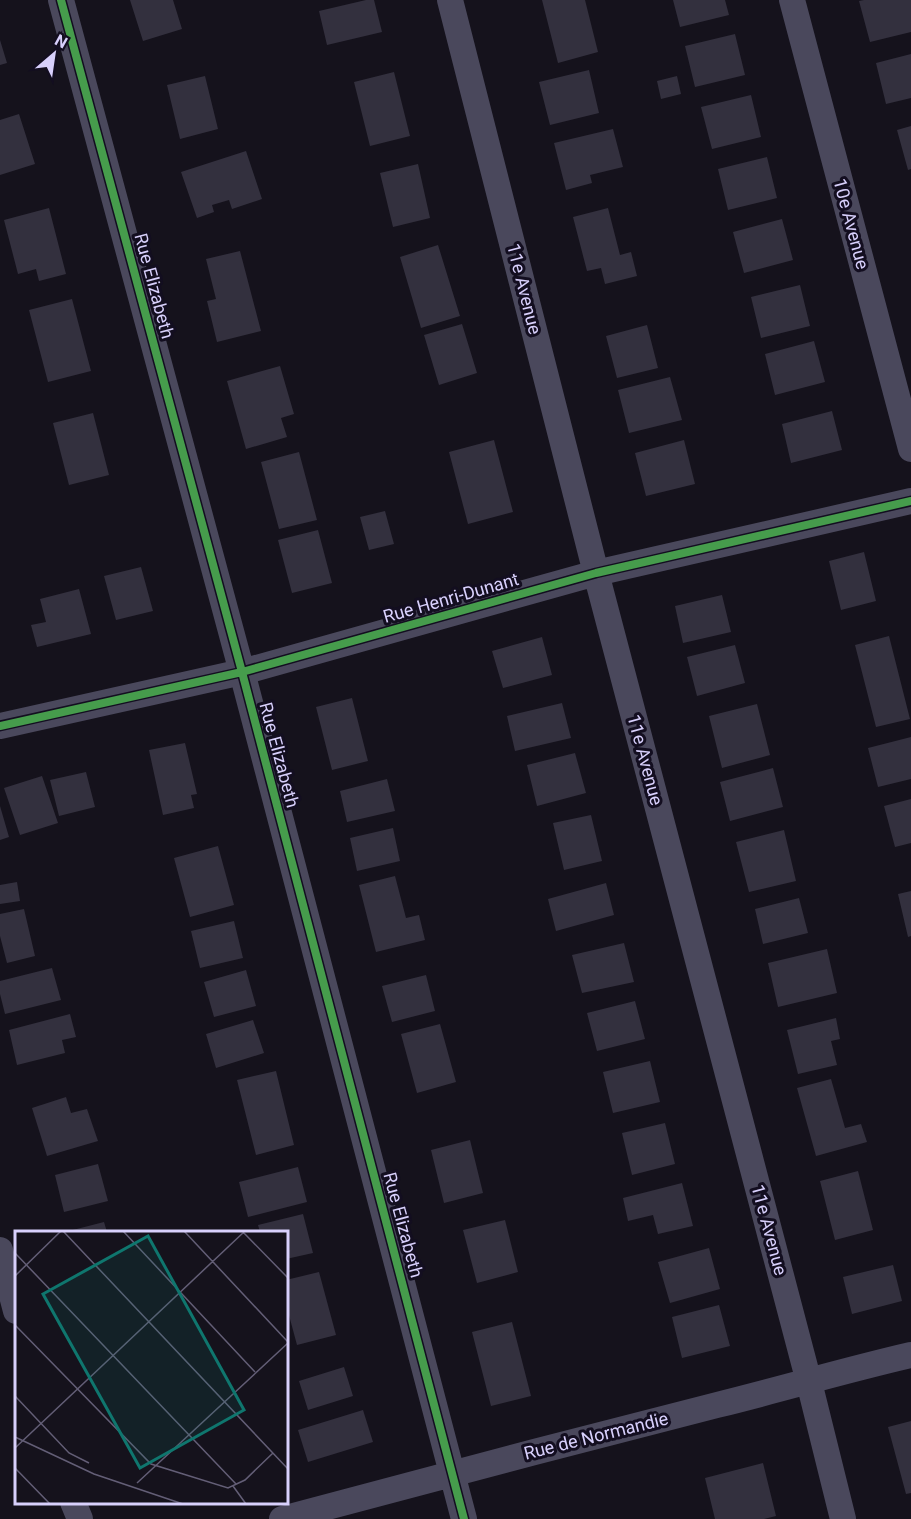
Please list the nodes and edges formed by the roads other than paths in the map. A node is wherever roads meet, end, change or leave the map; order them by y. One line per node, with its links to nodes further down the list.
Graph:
1 (61, 0): 7 (street, Rue Elizabeth)
2 (450, 0): 6 (street, 11e Avenue)
3 (792, 0): 4 (street, 10e Avenue)
4 (911, 449)
5 (911, 501): 6 (street, Rue Henri-Dunant)
6 (596, 573): 7 (street, Rue Henri-Dunant); 12 (street, 11e Avenue)
7 (242, 672): 8 (street, Rue Henri-Dunant); 13 (street, Rue Elizabeth)
8 (0, 726)
9 (0, 1250): 10 (street)
10 (15, 1307)
11 (911, 1355): 12 (street, Rue de Normandie)
12 (809, 1382): 13 (street, Rue de Normandie); 18 (street, 11e Avenue)
13 (453, 1472): 16 (street, Rue de Normandie); 17 (street, Rue Elizabeth)
14 (73, 1504): 15 (street)
15 (80, 1519)
16 (282, 1519)
17 (464, 1519)
18 (843, 1519)

